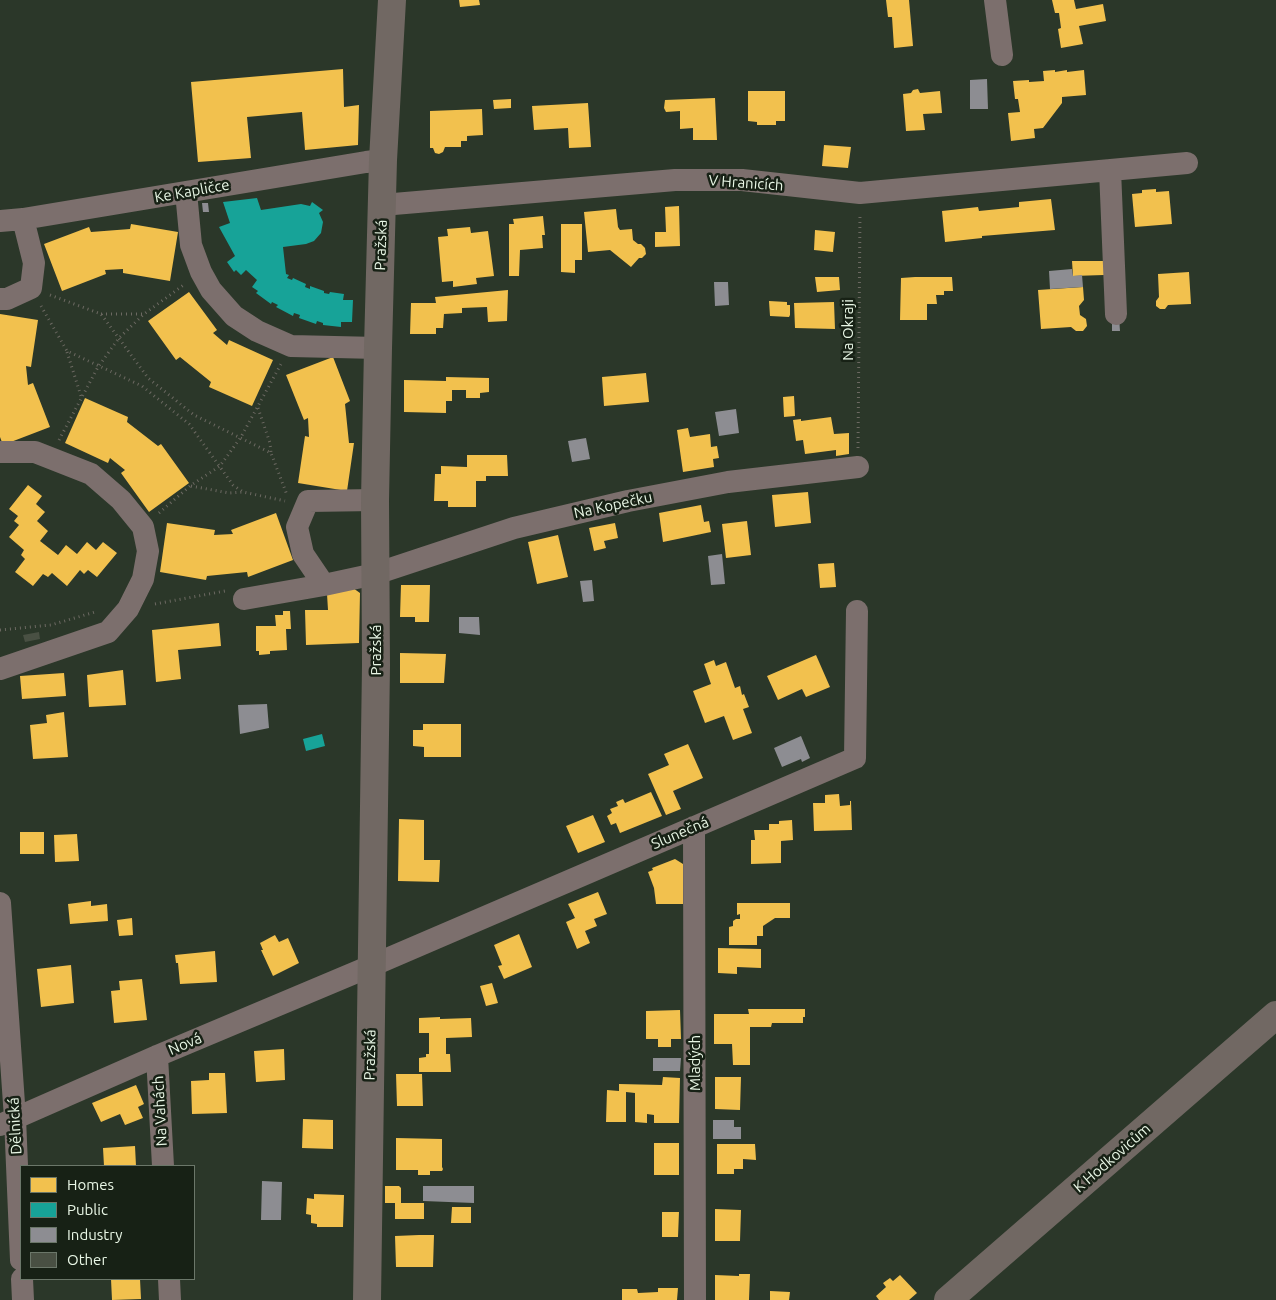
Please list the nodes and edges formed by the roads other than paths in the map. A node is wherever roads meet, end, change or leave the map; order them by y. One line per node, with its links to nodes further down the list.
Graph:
1 (392, 0): 4 (street, Pražská)
2 (995, 0): 3 (street)
3 (1002, 55)
4 (383, 160): 7 (street, Ke Kapličce); 8 (street, Pražská)
5 (1187, 163): 6 (street, V Hranicích)
6 (1110, 170): 8 (street, V Hranicích); 12 (street)
7 (186, 192): 9 (street, Ke Kapličce); 13 (street)
8 (382, 204): 13 (street, Pražská)
9 (23, 219): 10 (street, Ke Kapličce); 11 (street)
10 (0, 222)
11 (0, 300)
12 (1116, 314)
13 (378, 348): 16 (street, Pražská)
14 (0, 452): 21 (street)
15 (858, 467): 17 (street, Na Kopečku)
16 (375, 500): 17 (street, Pražská); 18 (street)
17 (375, 574): 18 (street, Na Kopečku); 24 (street, Pražská)
18 (324, 585): 19 (street, Na Kopečku)
19 (244, 599)
20 (857, 612): 22 (street, Slunečná)
21 (0, 669)
22 (694, 827): 24 (street, Slunečná); 35 (street, Mladých)
23 (0, 903): 27 (street, Dělnická)
24 (372, 966): 26 (street, Nová); 34 (street, Pražská)
25 (1276, 1016): 36 (street, K Hodkovicům)
26 (157, 1056): 27 (street, Nová); 28 (street, Na Vahách)
27 (8, 1122): 29 (street, Dělnická)
28 (163, 1165)
29 (20, 1249)
30 (22, 1280): 32 (street)
31 (169, 1280): 33 (street)
32 (23, 1300)
33 (170, 1300)
34 (367, 1300)
35 (695, 1300)
36 (948, 1300)

